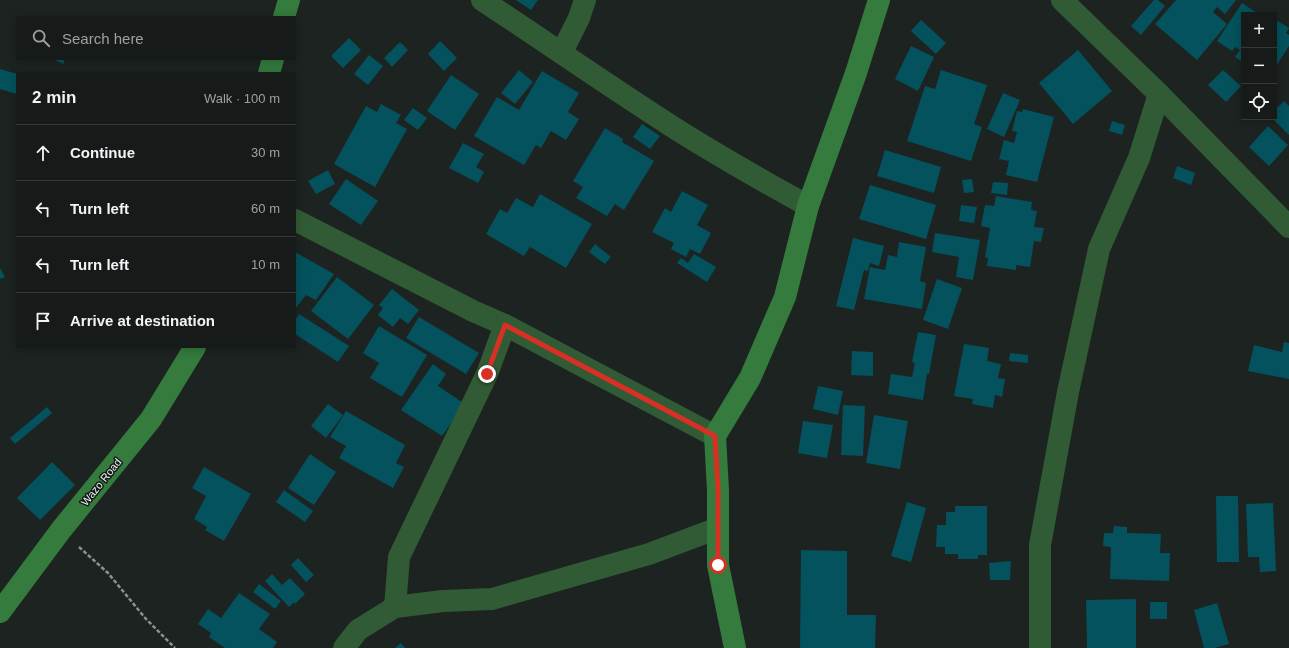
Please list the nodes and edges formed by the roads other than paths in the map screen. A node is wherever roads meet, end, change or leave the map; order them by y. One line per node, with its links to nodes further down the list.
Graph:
1 (289, 0): 6 (street)
2 (482, 0): 7 (street)
3 (585, 0): 7 (street)
4 (879, 0): 11 (street)
5 (1062, 0): 10 (street)
6 (284, 16)
7 (562, 52): 11 (street)
8 (273, 60): 9 (street)
9 (269, 72)
10 (1159, 94): 13 (street); 22 (street)
11 (808, 206): 16 (street)
12 (296, 221): 14 (street)
13 (1289, 227)
14 (505, 325): 16 (street); 18 (street)
15 (194, 348): 19 (street, Wazo Road)
16 (715, 436): 17 (street)
17 (718, 528): 18 (street); 21 (street)
18 (395, 607): 20 (street)
19 (0, 612)
20 (344, 648)
21 (735, 648)
22 (1040, 648)

